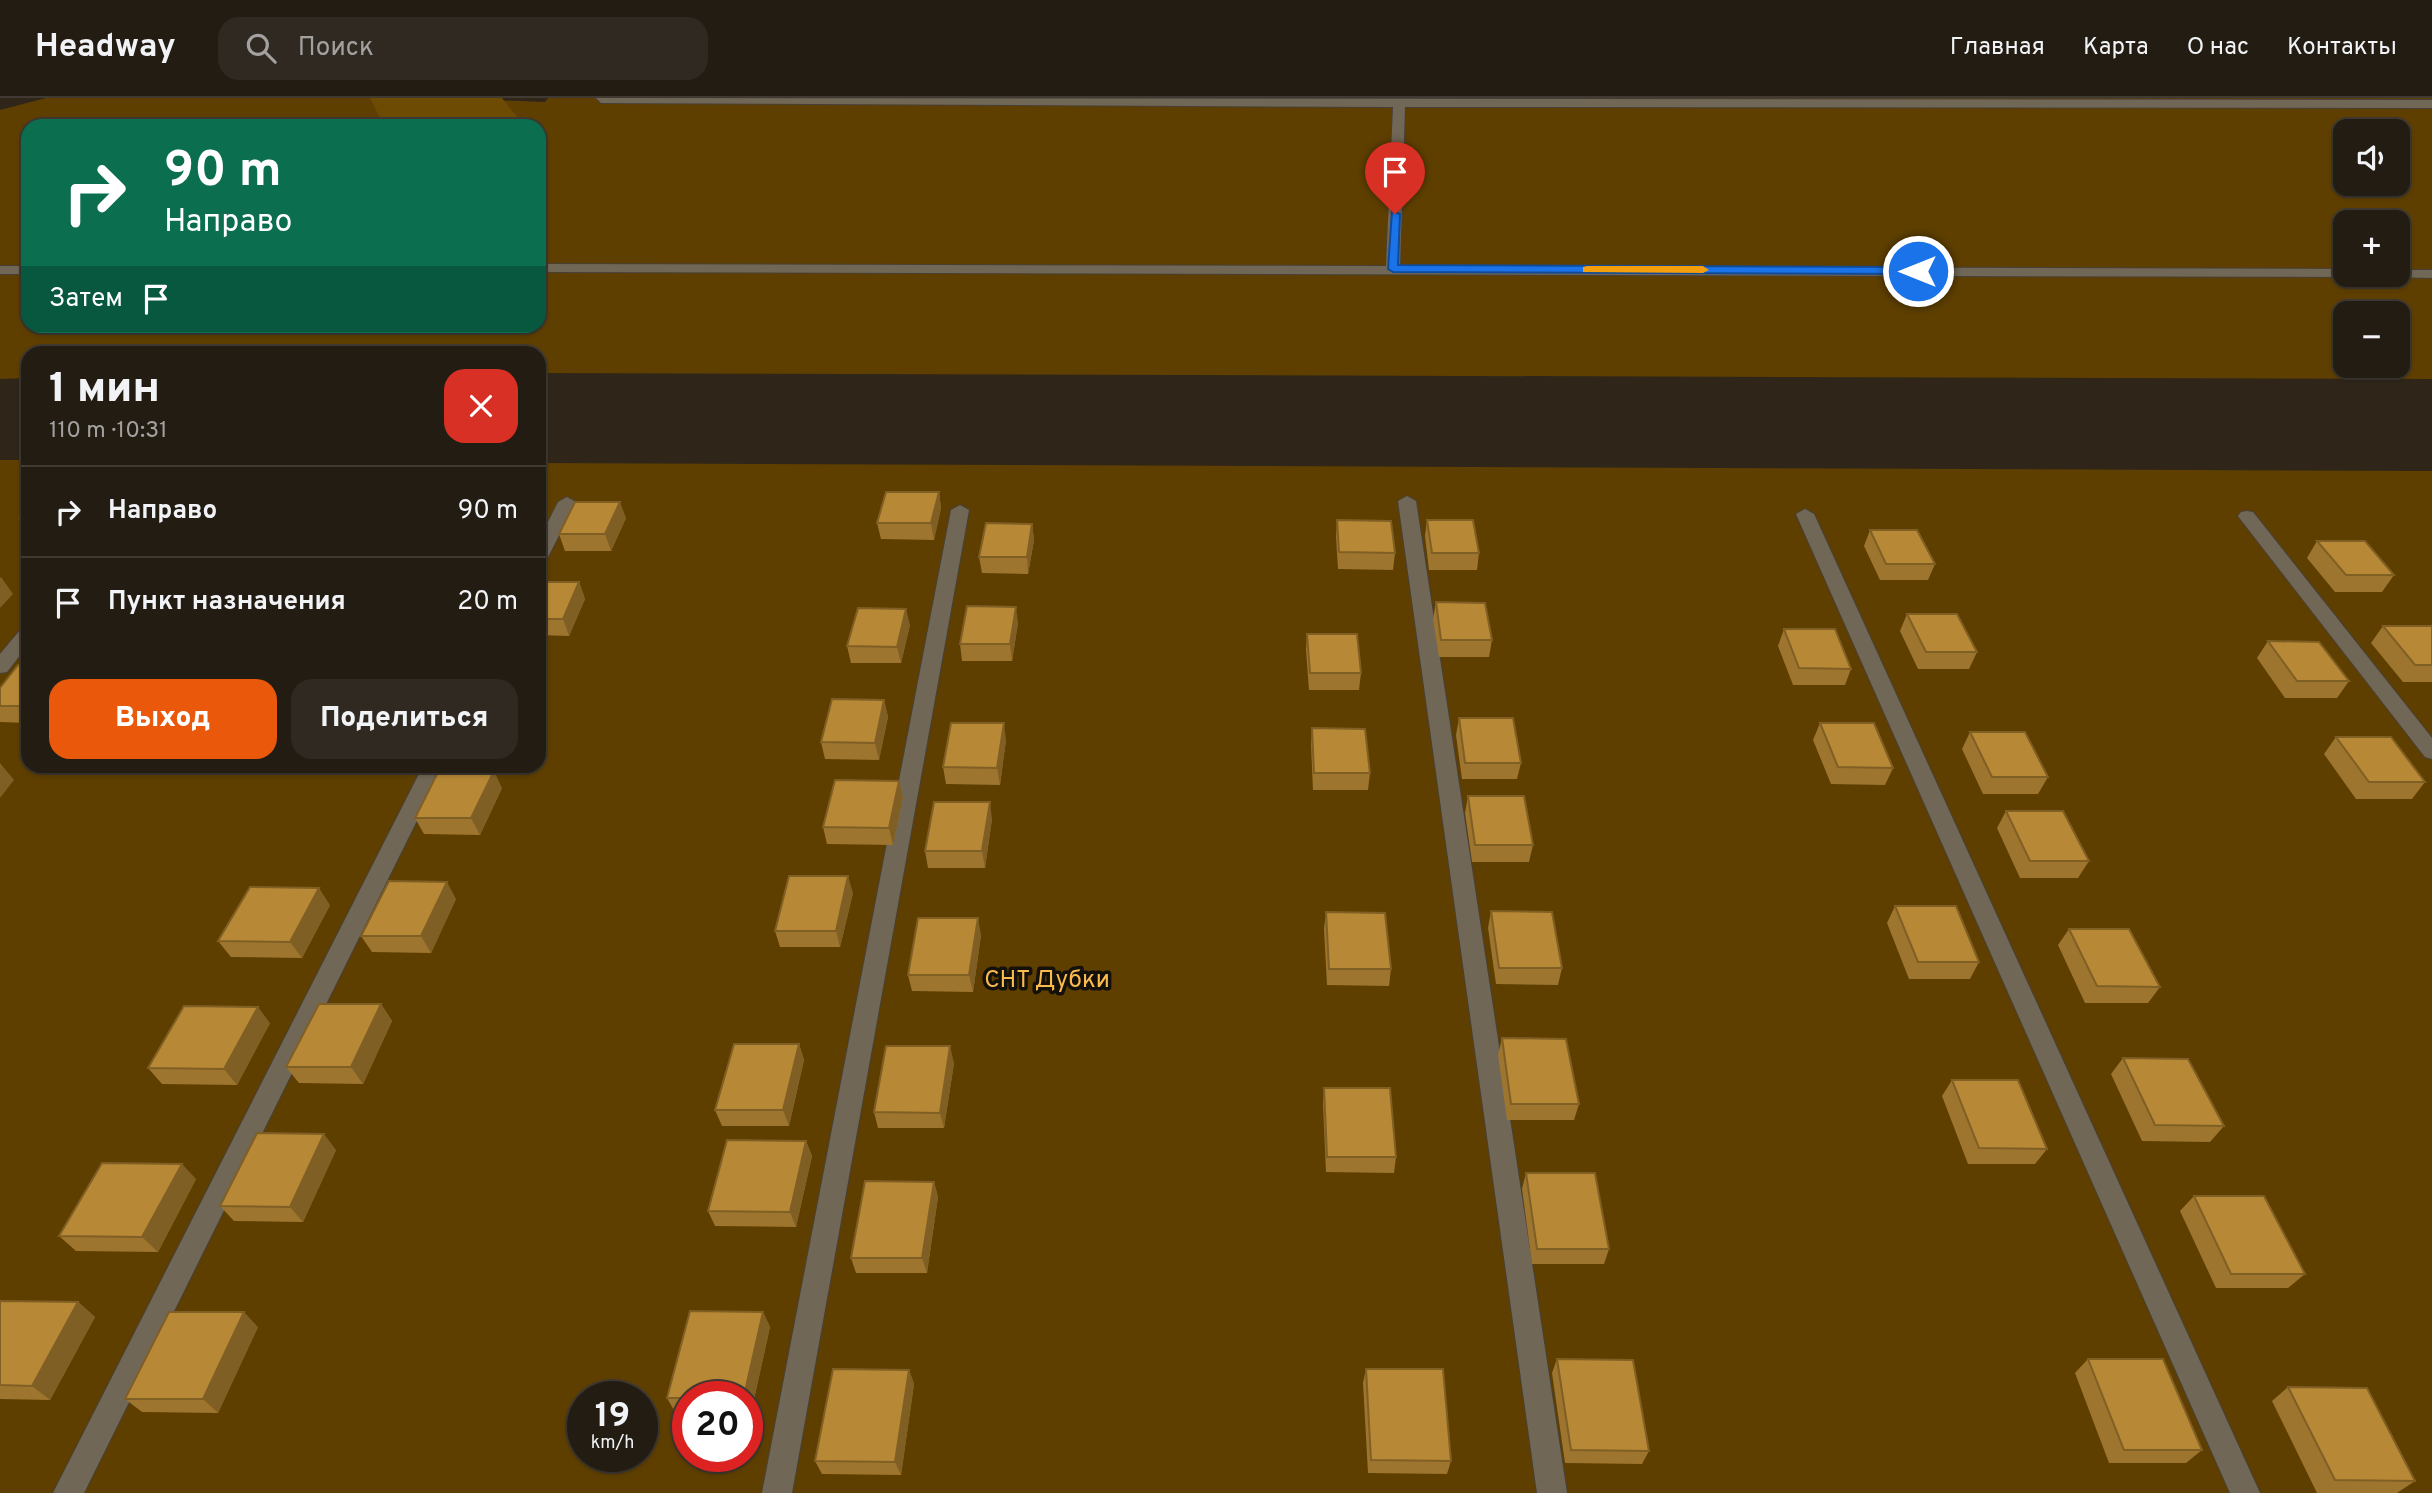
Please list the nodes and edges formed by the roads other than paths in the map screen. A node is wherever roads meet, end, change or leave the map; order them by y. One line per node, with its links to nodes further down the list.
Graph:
1 (601, 99): 2 (street)
2 (1401, 101): 3 (street); 5 (street)
3 (2432, 104)
4 (546, 268): 5 (street)
5 (1393, 269): 8 (street)
6 (0, 270): 7 (street)
7 (21, 270)
8 (2333, 274)
9 (2410, 274): 10 (street)
10 (2432, 274)
11 (1407, 501): 23 (street)
12 (567, 502): 16 (street)
13 (960, 510): 22 (street)
14 (1805, 514): 24 (street)
15 (2247, 516): 19 (street)
16 (546, 543)
17 (21, 642): 18 (street)
18 (0, 667)
19 (2432, 752)
20 (430, 773): 21 (street)
21 (68, 1493)
22 (777, 1493)
23 (1552, 1493)
24 (2245, 1493)

